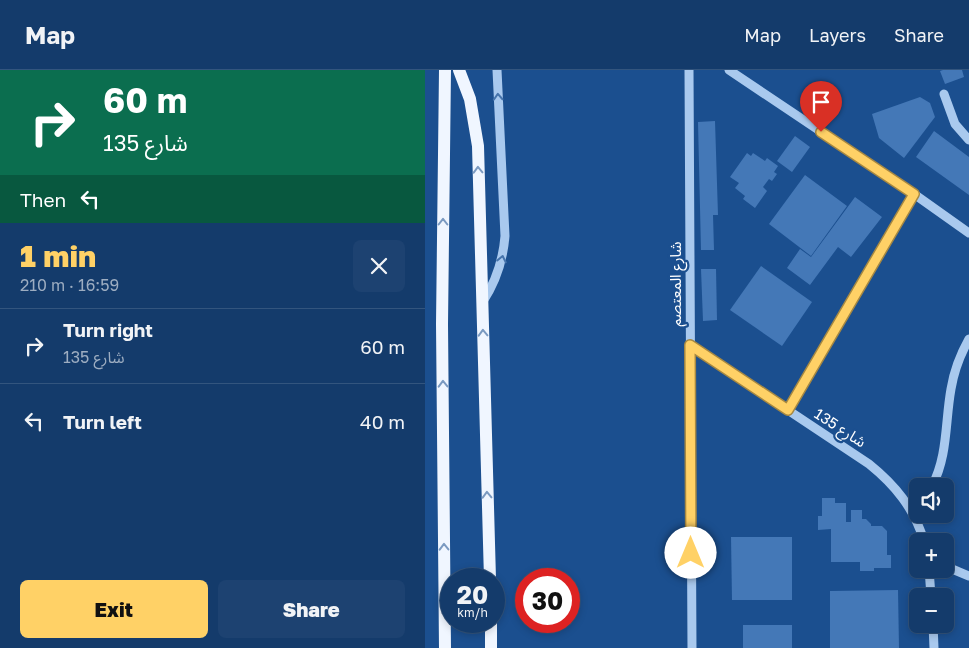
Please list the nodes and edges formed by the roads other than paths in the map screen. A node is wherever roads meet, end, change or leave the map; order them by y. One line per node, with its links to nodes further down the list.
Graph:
1 (445, 70): 21 (main road, one-way to 1)
2 (459, 70): 10 (main road, one-way to 2)
3 (497, 70): 10 (street, one-way to 3)
4 (689, 70): 12 (street, شارع المعتصم)
5 (729, 70): 8 (street)
6 (944, 94): 7 (street)
7 (969, 140)
8 (914, 194): 9 (street); 13 (street)
9 (969, 233)
10 (482, 303): 16 (main road, one-way to 10)
11 (969, 339): 14 (street)
12 (690, 345): 13 (street, شارع 135); 23 (street, شارع المعتصم)
13 (788, 410): 15 (street, شارع 135)
14 (936, 478)
15 (909, 506)
16 (490, 568)
17 (954, 570): 18 (street)
18 (969, 576)
19 (491, 633): 22 (main road)
20 (933, 633): 24 (street)
21 (445, 648)
22 (491, 648)
23 (692, 648)
24 (934, 648)

